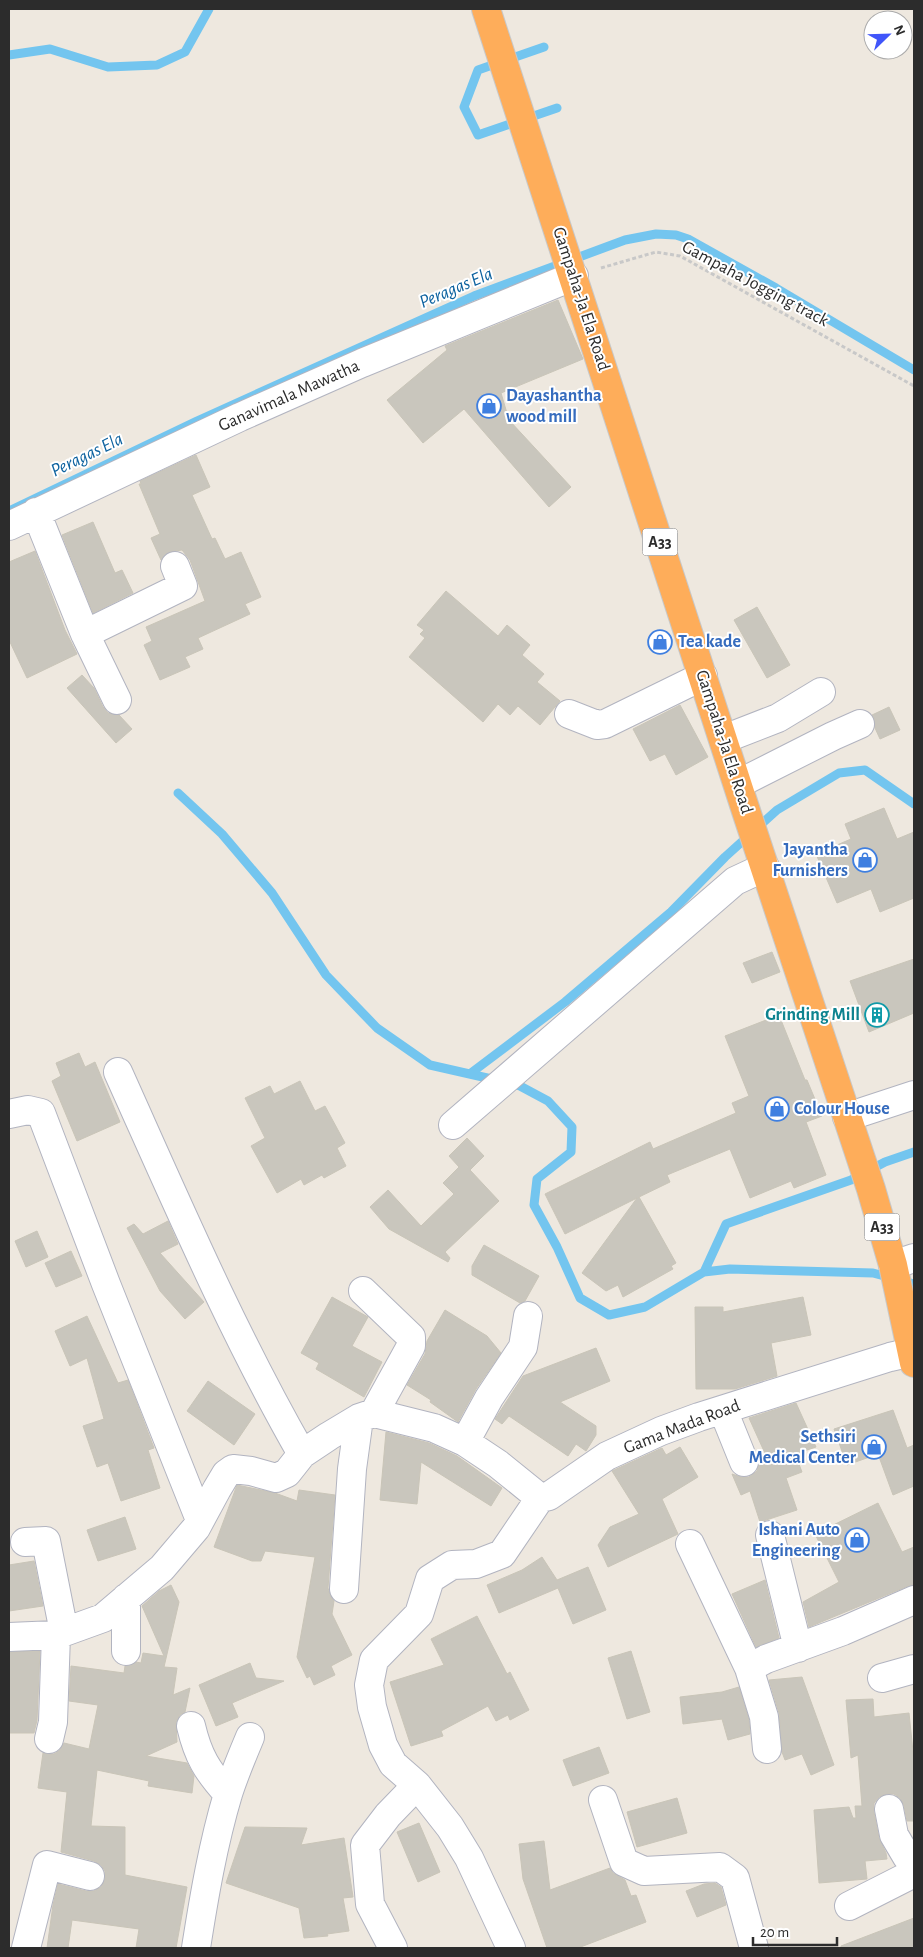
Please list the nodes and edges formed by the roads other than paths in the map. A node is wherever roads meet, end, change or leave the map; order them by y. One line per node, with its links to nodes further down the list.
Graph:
1 (490, 21): 2 (highway, Gampaha-Ja Ela Road / A33)
2 (573, 273): 3 (street, Ganavimala Mawatha); 7 (highway, Gampaha-Ja Ela Road / A33)
3 (36, 512): 4 (street, Ganavimala Mawatha); 6 (street)
4 (9, 526)
5 (175, 566): 6 (street)
6 (85, 634): 9 (street)
7 (703, 676): 10 (street); 12 (highway, Gampaha-Ja Ela Road / A33)
8 (821, 692): 12 (street)
9 (117, 700)
10 (569, 714)
11 (860, 724): 13 (street)
12 (724, 739): 13 (highway, Gampaha-Ja Ela Road / A33)
13 (738, 784): 14 (highway, Gampaha-Ja Ela Road / A33)
14 (762, 859): 18 (highway, Gampaha-Ja Ela Road / A33); 19 (street)
15 (118, 1072): 27 (street)
16 (914, 1095): 18 (street)
17 (9, 1114): 30 (street)
18 (847, 1117): 20 (highway, Gampaha-Ja Ela Road / A33)
19 (453, 1125)
20 (904, 1262): 23 (highway, Gampaha-Ja Ela Road / A33)
21 (363, 1291): 25 (street)
22 (528, 1316): 26 (street)
23 (913, 1358): 24 (street, Gama Mada Road)
24 (723, 1410): 28 (street); 29 (street, Gama Mada Road)
25 (366, 1416): 26 (street); 27 (street); 34 (street)
26 (465, 1442): 29 (street)
27 (302, 1454): 30 (street)
28 (744, 1462)
29 (540, 1498): 48 (street)
30 (200, 1520): 35 (street)
31 (770, 1536): 39 (street)
32 (25, 1542): 37 (street)
33 (690, 1544): 41 (street)
34 (344, 1589)
35 (126, 1598): 37 (street); 40 (street)
36 (914, 1600): 39 (street)
37 (60, 1634): 38 (street); 46 (street)
38 (9, 1637)
39 (798, 1648): 41 (street)
40 (126, 1651)
41 (749, 1668): 47 (street)
42 (914, 1669): 43 (street)
43 (882, 1678)
44 (191, 1726): 49 (street)
45 (250, 1737): 49 (street)
46 (50, 1739)
47 (767, 1749)
48 (417, 1785): 58 (street); 59 (street)
49 (228, 1794): 57 (street)
50 (604, 1800): 60 (street)
51 (889, 1809): 52 (street)
52 (914, 1858)
53 (914, 1873): 55 (street)
54 (90, 1876): 56 (street)
55 (849, 1906)
56 (26, 1948)
57 (196, 1948)
58 (393, 1948)
59 (511, 1948)
60 (754, 1948)

